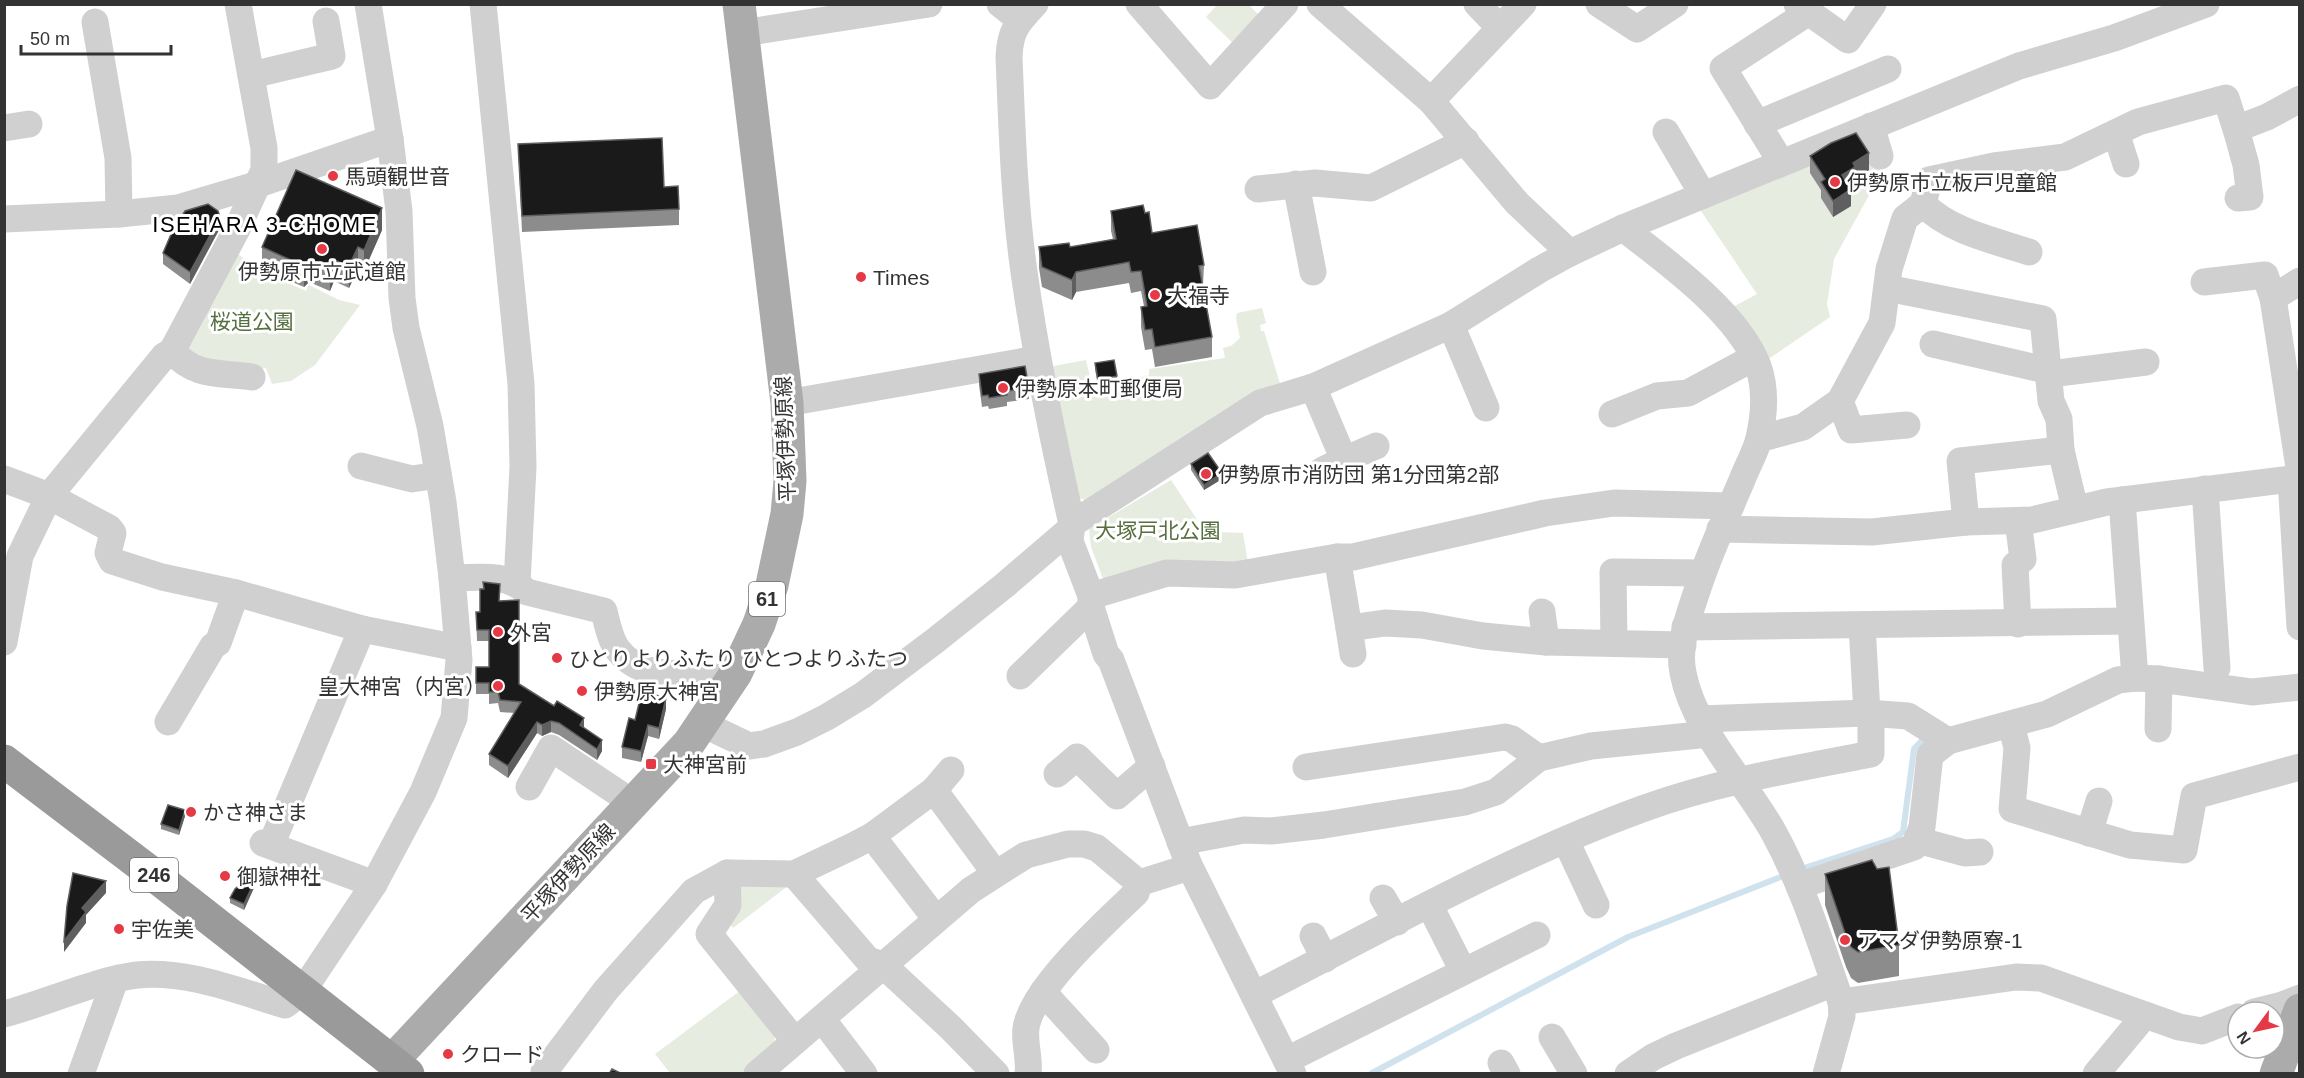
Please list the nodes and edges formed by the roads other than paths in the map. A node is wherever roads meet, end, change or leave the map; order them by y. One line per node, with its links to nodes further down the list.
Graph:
1 (238, 4): 21 (street)
2 (368, 4): 29 (street)
3 (483, 4): 82 (street)
4 (929, 4): 16 (street)
5 (1139, 4): 6 (street)
6 (1285, 4)
7 (1320, 4): 23 (street)
8 (1478, 4): 18 (street)
9 (1523, 4): 18 (street)
10 (1599, 4): 11 (street)
11 (1675, 4)
12 (1874, 4): 14 (street)
13 (2206, 4): 25 (street)
14 (1803, 8): 24 (street)
15 (1018, 10): 54 (street)
16 (741, 19): 60 (main road, 平塚伊勢原線 / 61)
17 (96, 22): 40 (street)
18 (1500, 28): 23 (street)
19 (331, 32): 21 (street)
20 (1888, 69): 24 (street)
21 (251, 75): 34 (street)
22 (2300, 99): 26 (street)
23 (1431, 101): 30 (street)
24 (1757, 124): 32 (street)
25 (1871, 126): 31 (street); 32 (street)
26 (2236, 129): 28 (street); 38 (street)
27 (1666, 132): 37 (street)
28 (2116, 133): 33 (street); 39 (street)
29 (390, 139): 34 (street); 68 (street)
30 (1466, 141): 35 (street); 44 (street)
31 (1880, 156)
32 (1781, 162): 37 (street)
33 (2126, 164)
34 (256, 184): 40 (street); 52 (street)
35 (1296, 184): 36 (street); 45 (street)
36 (1258, 189)
37 (1703, 195): 42 (street)
38 (2244, 198)
39 (1923, 204): 43 (street); 48 (street)
40 (119, 213): 41 (street)
41 (4, 219)
42 (1623, 228): 44 (street); 53 (street)
43 (2029, 252)
44 (1570, 253): 50 (street)
45 (1313, 272)
46 (2300, 281): 49 (street)
47 (2205, 282): 49 (street)
48 (1887, 288): 56 (street); 59 (street)
49 (2273, 298): 69 (street)
50 (1451, 325): 58 (street); 61 (street)
51 (1948, 342): 56 (street)
52 (172, 351): 57 (street); 72 (street)
53 (1754, 358): 62 (street); 64 (street)
54 (1037, 359): 60 (street); 78 (street)
55 (2136, 368): 56 (street)
56 (2049, 370): 66 (street)
57 (252, 377)
58 (1313, 387): 65 (street); 78 (street)
59 (1840, 401): 63 (street); 64 (street)
60 (787, 403): 99 (main road, 平塚伊勢原線 / 61)
61 (1486, 408)
62 (1612, 414)
63 (1907, 425)
64 (1759, 439): 75 (street)
65 (1376, 446)
66 (2061, 450): 74 (street); 77 (street)
67 (361, 466): 68 (street)
68 (438, 475): 81 (street)
69 (2297, 476): 71 (street); 91 (street)
70 (4, 479): 72 (street)
71 (2205, 489): 73 (street); 96 (street)
72 (49, 496): 83 (street); 92 (street)
73 (2122, 501): 74 (street); 86 (street)
74 (2075, 508): 76 (street)
75 (1725, 518): 77 (street); 79 (street); 80 (street)
76 (2018, 521): 77 (street); 87 (street)
77 (1966, 522)
78 (1072, 524): 84 (street); 103 (street)
79 (1337, 557): 84 (street); 93 (street)
80 (1703, 573): 90 (street); 94 (street)
81 (452, 578): 82 (street); 95 (street)
82 (517, 583): 99 (street)
83 (236, 593): 89 (street); 102 (street)
84 (1091, 601): 97 (street); 110 (street)
85 (1542, 612): 93 (street)
86 (2130, 621): 87 (street); 98 (street)
87 (2018, 624): 88 (street)
88 (1862, 625): 90 (street); 101 (street)
89 (362, 629): 95 (street); 128 (street)
90 (1684, 636): 94 (street); 105 (street)
91 (2295, 637)
92 (4, 642)
93 (1546, 642): 94 (street)
94 (1614, 643)
95 (458, 648): 128 (street)
96 (2222, 650)
97 (1020, 676)
98 (2147, 678): 100 (street); 104 (street); 106 (street)
99 (731, 682): 103 (main road, 平塚伊勢原線 / 61)
100 (2300, 687)
101 (1869, 714): 105 (street); 107 (street); 114 (street)
102 (168, 722)
103 (703, 724): 117 (main road, 平塚伊勢原線 / 61)
104 (2012, 724): 107 (street); 118 (street)
105 (1705, 726): 108 (street); 114 (street)
106 (2158, 729)
107 (1948, 741): 120 (street)
108 (1539, 758): 111 (street); 123 (street)
109 (4, 761): 139 (highway, 246)
110 (1152, 766): 113 (street); 123 (street)
111 (1306, 767)
112 (2300, 767): 118 (street)
113 (1057, 774)
114 (1740, 779): 121 (street); 129 (street)
115 (528, 787): 117 (street)
116 (2099, 801): 118 (street)
117 (633, 803): 153 (main road, 平塚伊勢原線 / 61)
118 (2089, 833)
119 (872, 836): 124 (street); 125 (street); 133 (street)
120 (1917, 840): 122 (street); 129 (street)
121 (1566, 841): 131 (street); 132 (street)
122 (1980, 852)
123 (1184, 854): 127 (street); 142 (street)
124 (995, 873): 127 (street); 133 (street)
125 (794, 874): 126 (street); 136 (street)
126 (718, 876): 150 (street); 154 (street)
127 (1139, 883): 140 (street)
128 (374, 884): 139 (street)
129 (1799, 886): 141 (street)
130 (1383, 898): 134 (street)
131 (1596, 905)
132 (1430, 906): 134 (street); 137 (street)
133 (936, 919): 136 (street)
134 (1397, 922): 142 (street)
135 (1537, 935): 137 (street)
136 (883, 965): 148 (street); 158 (street)
137 (1463, 971): 152 (street)
138 (115, 980): 139 (street); 146 (street); 155 (street)
139 (302, 992): 153 (highway, 246)
140 (1043, 992): 151 (street); 159 (street)
141 (1838, 992): 147 (street); 160 (street); 161 (street)
142 (1254, 994): 152 (street)
143 (2300, 998): 144 (street)
144 (2286, 1003)
145 (2300, 1010): 163 (main road)
146 (4, 1014)
147 (2145, 1015): 149 (street); 162 (street)
148 (822, 1019): 150 (street); 157 (street)
149 (2226, 1021)
150 (795, 1041): 156 (street)
151 (1096, 1050)
152 (1290, 1067)
153 (394, 1069)
154 (544, 1072)
155 (81, 1074)
156 (757, 1074)
157 (864, 1074)
158 (996, 1074)
159 (1028, 1074)
160 (1628, 1074)
161 (1826, 1074)
162 (2096, 1074)
163 (2276, 1074)

